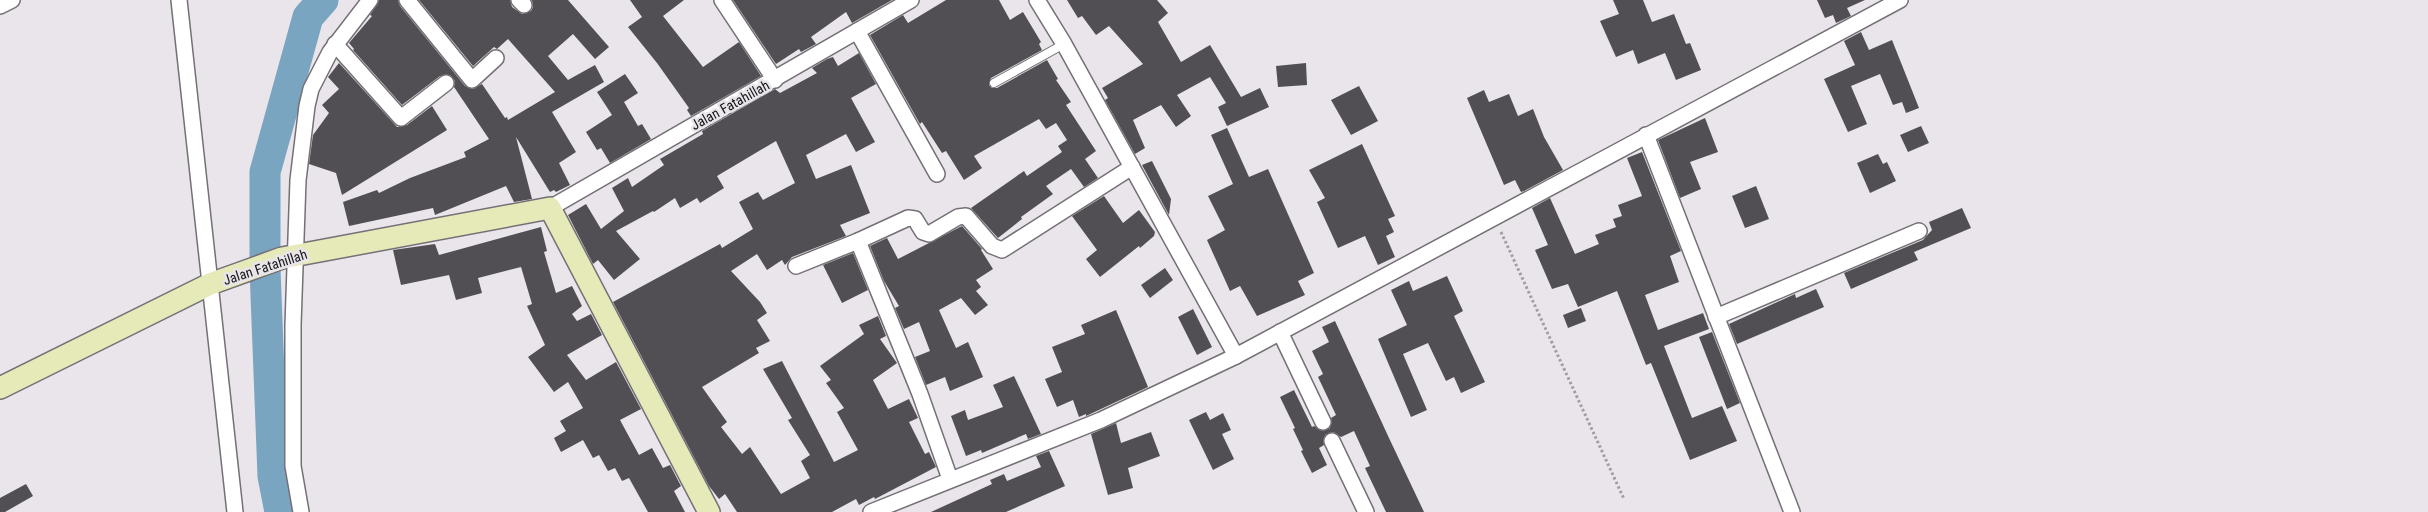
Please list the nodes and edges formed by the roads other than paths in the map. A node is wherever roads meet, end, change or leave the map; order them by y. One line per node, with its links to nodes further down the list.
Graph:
1 (12, 0): 9 (street)
2 (179, 0): 25 (street)
3 (370, 0): 11 (street)
4 (407, 0): 13 (street)
5 (722, 0): 14 (street)
6 (911, 0): 10 (street, Jalan Fatahillah)
7 (1037, 0): 12 (street)
8 (1900, 0): 17 (street)
9 (0, 6)
10 (857, 31): 14 (street, Jalan Fatahillah); 19 (street)
11 (335, 44): 15 (street); 23 (street)
12 (1064, 44): 16 (lane); 18 (street)
13 (496, 58)
14 (775, 80): 20 (street, Jalan Fatahillah)
15 (446, 83)
16 (994, 83)
17 (1646, 135): 26 (street); 27 (street)
18 (1132, 167): 22 (street); 28 (street)
19 (937, 174)
20 (550, 208): 23 (street, Jalan Fatahillah); 35 (street)
21 (1919, 231): 26 (street)
22 (858, 241): 24 (street); 32 (street)
23 (289, 257): 25 (street, Jalan Fatahillah); 34 (street)
24 (796, 266)
25 (216, 282): 29 (street, Jalan Fatahillah); 33 (street)
26 (1716, 317): 38 (street)
27 (1280, 332): 28 (street); 30 (street)
28 (1236, 356): 32 (street)
29 (0, 388)
30 (1323, 422)
31 (1332, 442): 37 (street)
32 (950, 479): 36 (street)
33 (235, 512)
34 (301, 512)
35 (709, 512)
36 (871, 512)
37 (1366, 512)
38 (1792, 512)

